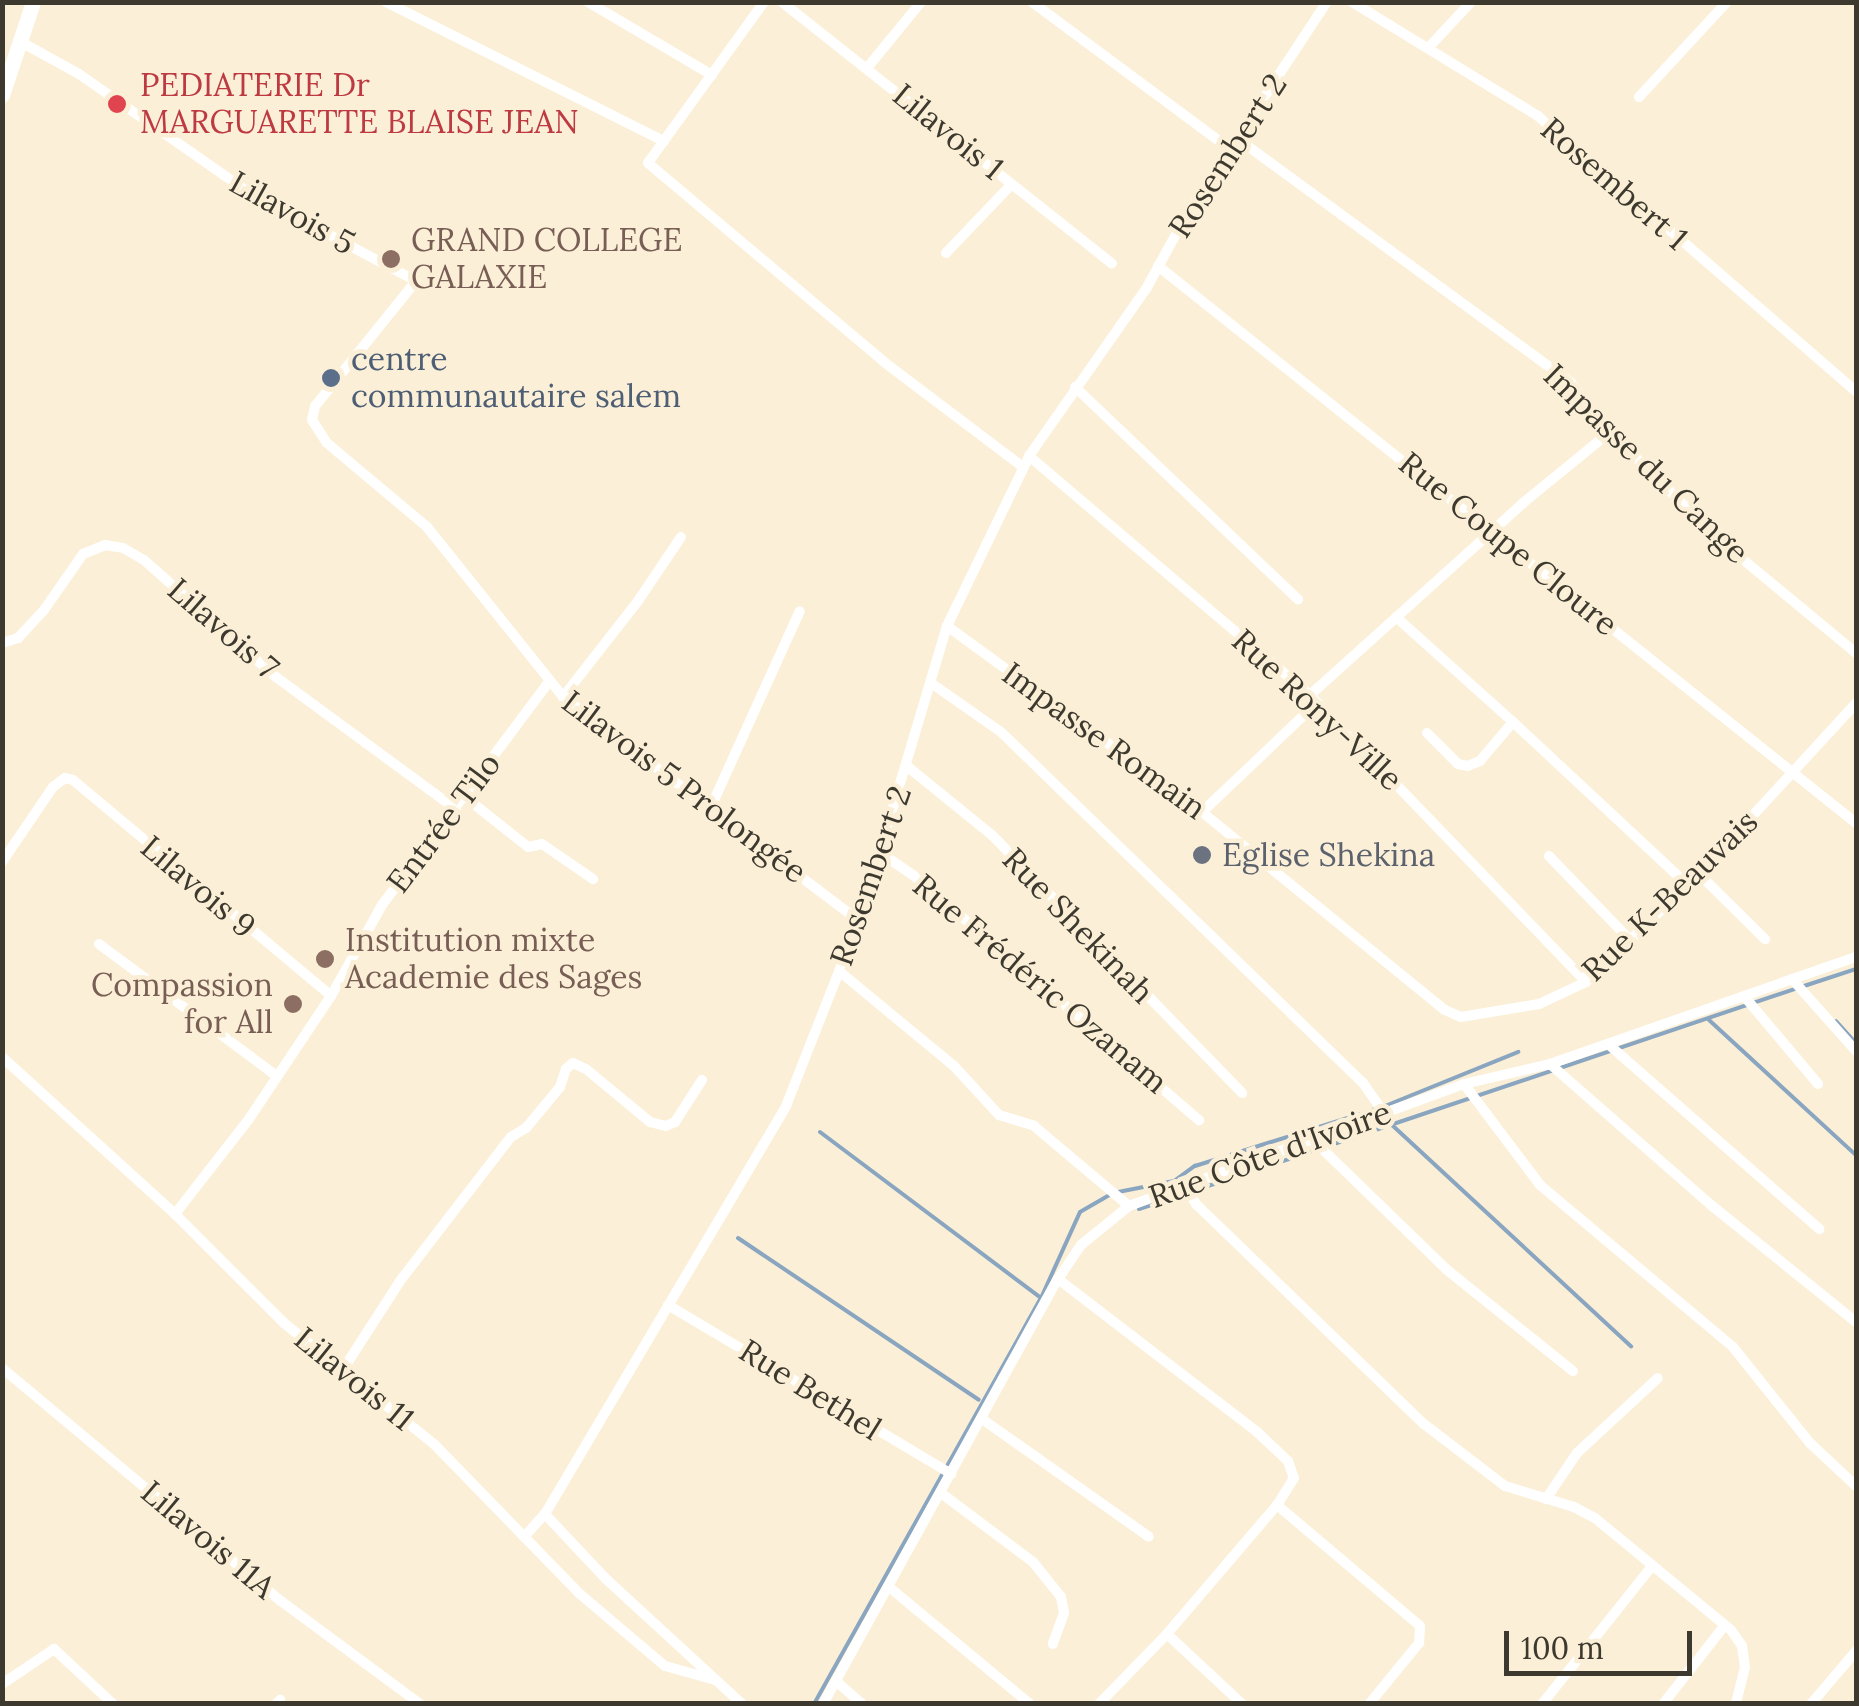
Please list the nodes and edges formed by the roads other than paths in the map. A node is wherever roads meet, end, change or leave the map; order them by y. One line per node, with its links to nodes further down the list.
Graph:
1 (33, 2): 13 (main road)
2 (386, 2): 19 (street)
3 (588, 2): 15 (street)
4 (764, 2): 15 (street)
5 (782, 2): 14 (street, Lilavois 1)
6 (921, 2): 14 (street)
7 (1032, 2): 20 (street)
8 (1327, 2): 18 (street, Rosembert 2)
9 (1352, 2): 12 (street, Rosembert 1)
10 (1471, 2): 12 (street)
11 (1727, 2): 17 (street)
12 (1430, 46): 27 (street, Rosembert 1)
13 (13, 48): 16 (main road); 25 (street, Lilavois 5)
14 (867, 68): 21 (street, Lilavois 1)
15 (712, 75): 19 (street)
16 (2, 95)
17 (1639, 97)
18 (1238, 139): 20 (street, Rosembert 2); 28 (street, Impasse du Cange)
19 (664, 141): 29 (street, Rue Rony-Ville)
20 (1231, 150): 24 (street, Rosembert 2)
21 (1012, 184): 22 (street); 23 (street, Lilavois 1)
22 (946, 254)
23 (1112, 264)
24 (1158, 266): 26 (street, Rosembert 2); 30 (street, Rue Coupe Cloure)
25 (416, 281): 38 (street, Lilavois 5 Prolongée)
26 (1076, 387): 29 (street, Rosembert 2); 32 (street)
27 (1856, 391)
28 (1610, 432): 30 (street); 37 (street, Impasse du Cange)
29 (1026, 462): 35 (street, Rosembert 2); 41 (street, Rue Rony-Ville)
30 (1491, 532): 34 (street); 46 (street, Rue Coupe Cloure)
31 (681, 536): 40 (street)
32 (1298, 599)
33 (800, 611): 49 (street)
34 (1396, 617): 41 (street); 43 (street)
35 (947, 626): 39 (street, Rosembert 2); 50 (street, Impasse Romain)
36 (2, 643): 48 (street, Lilavois 7)
37 (1856, 652)
38 (549, 682): 40 (street, Lilavois 5 Prolongée); 47 (street, Entrée Tilo)
39 (931, 683): 45 (street, Rosembert 2); 78 (street)
40 (563, 698): 49 (street, Lilavois 5 Prolongée)
41 (1313, 699): 50 (street); 65 (street, Rue Rony-Ville)
42 (1856, 703): 46 (street, Rue K-Beauvais)
43 (1513, 722): 44 (street); 57 (street)
44 (1427, 733)
45 (908, 766): 52 (street, Rosembert 2); 77 (street, Rue Shekinah)
46 (1792, 772): 51 (street, Rue Coupe Cloure); 55 (street, Rue K-Beauvais)
47 (465, 797): 48 (street, Entrée Tilo); 56 (street)
48 (456, 809): 66 (street, Entrée Tilo)
49 (710, 809): 58 (street, Lilavois 5 Prolongée)
50 (1202, 812): 68 (street, Impasse Romain)
51 (1856, 823)
52 (880, 852): 58 (street, Rosembert 2); 79 (street, Rue Frédéric Ozanam)
53 (1550, 856): 60 (street)
54 (2, 862): 66 (street, Lilavois 9)
55 (1699, 874): 57 (street, Rue K-Beauvais); 59 (street)
56 (593, 879)
57 (1688, 885): 60 (street, Rue K-Beauvais)
58 (859, 921): 63 (street, Rosembert 2)
59 (1765, 939)
60 (1630, 940): 65 (street, Rue K-Beauvais)
61 (99, 944): 73 (street)
62 (1856, 957): 64 (street, Rue Côte d'Ivoire)
63 (839, 971): 82 (street); 87 (street, Rosembert 2)
64 (1792, 980): 67 (street, Rue Côte d'Ivoire); 70 (street)
65 (1586, 982): 68 (street, Rue K-Beauvais)
66 (331, 996): 73 (street, Entrée Tilo)
67 (1744, 996): 69 (street, Rue Côte d'Ivoire); 76 (street)
68 (1444, 1010)
69 (1608, 1044): 72 (street, Rue Côte d'Ivoire); 84 (street)
70 (1856, 1051)
71 (2, 1057): 83 (street, Lilavois 11)
72 (1550, 1064): 75 (street, Rue Côte d'Ivoire); 88 (street)
73 (278, 1076): 83 (street, Entrée Tilo)
74 (702, 1080): 91 (street)
75 (1464, 1084): 78 (street, Rue Côte d'Ivoire); 96 (street)
76 (1818, 1084)
77 (1242, 1093)
78 (1386, 1114): 80 (street, Rue Côte d'Ivoire)
79 (1199, 1120)
80 (1312, 1139): 81 (street, Rue Côte d'Ivoire); 92 (street)
81 (1183, 1183): 82 (street, Rue Côte d'Ivoire); 98 (street)
82 (1126, 1202): 85 (street, Rue Côte d'Ivoire)
83 (175, 1214): 91 (street, Lilavois 11)
84 (1819, 1228)
85 (1058, 1280): 94 (street, Rue Côte d'Ivoire); 99 (street)
86 (1856, 1302): 88 (street)
87 (668, 1305): 95 (street, Rue Bethel); 100 (street, Rosembert 2)
88 (1846, 1314): 89 (street)
89 (1856, 1322)
90 (2, 1368): 113 (street, Lilavois 11A)
91 (344, 1368): 101 (street, Lilavois 11)
92 (1573, 1371)
93 (1658, 1378): 98 (street)
94 (982, 1419): 95 (street, Rue Côte d'Ivoire); 102 (street)
95 (952, 1474): 97 (street, Rue Côte d'Ivoire)
96 (1856, 1486)
97 (941, 1493): 104 (street, Rue Côte d'Ivoire); 107 (street)
98 (1546, 1498): 103 (street)
99 (1277, 1505): 106 (street); 120 (street)
100 (545, 1514): 101 (street, Rosembert 2); 109 (street)
101 (524, 1536): 109 (street, Lilavois 11)
102 (1149, 1536)
103 (1652, 1566): 105 (street); 121 (street)
104 (889, 1586): 110 (street, Rue Côte d'Ivoire); 117 (street)
105 (1725, 1625): 122 (street); 123 (street)
106 (1167, 1634): 118 (street); 119 (street)
107 (1053, 1644)
108 (1856, 1651): 124 (street)
109 (717, 1680): 114 (street)
110 (836, 1682): 115 (street, Rue Côte d'Ivoire); 116 (street)
111 (2, 1684): 112 (street)
112 (113, 1704)
113 (420, 1704)
114 (742, 1704)
115 (823, 1704)
116 (862, 1704)
117 (1030, 1704)
118 (1098, 1704)
119 (1242, 1704)
120 (1369, 1704)
121 (1542, 1704)
122 (1663, 1704)
123 (1736, 1704)
124 (1811, 1704)

